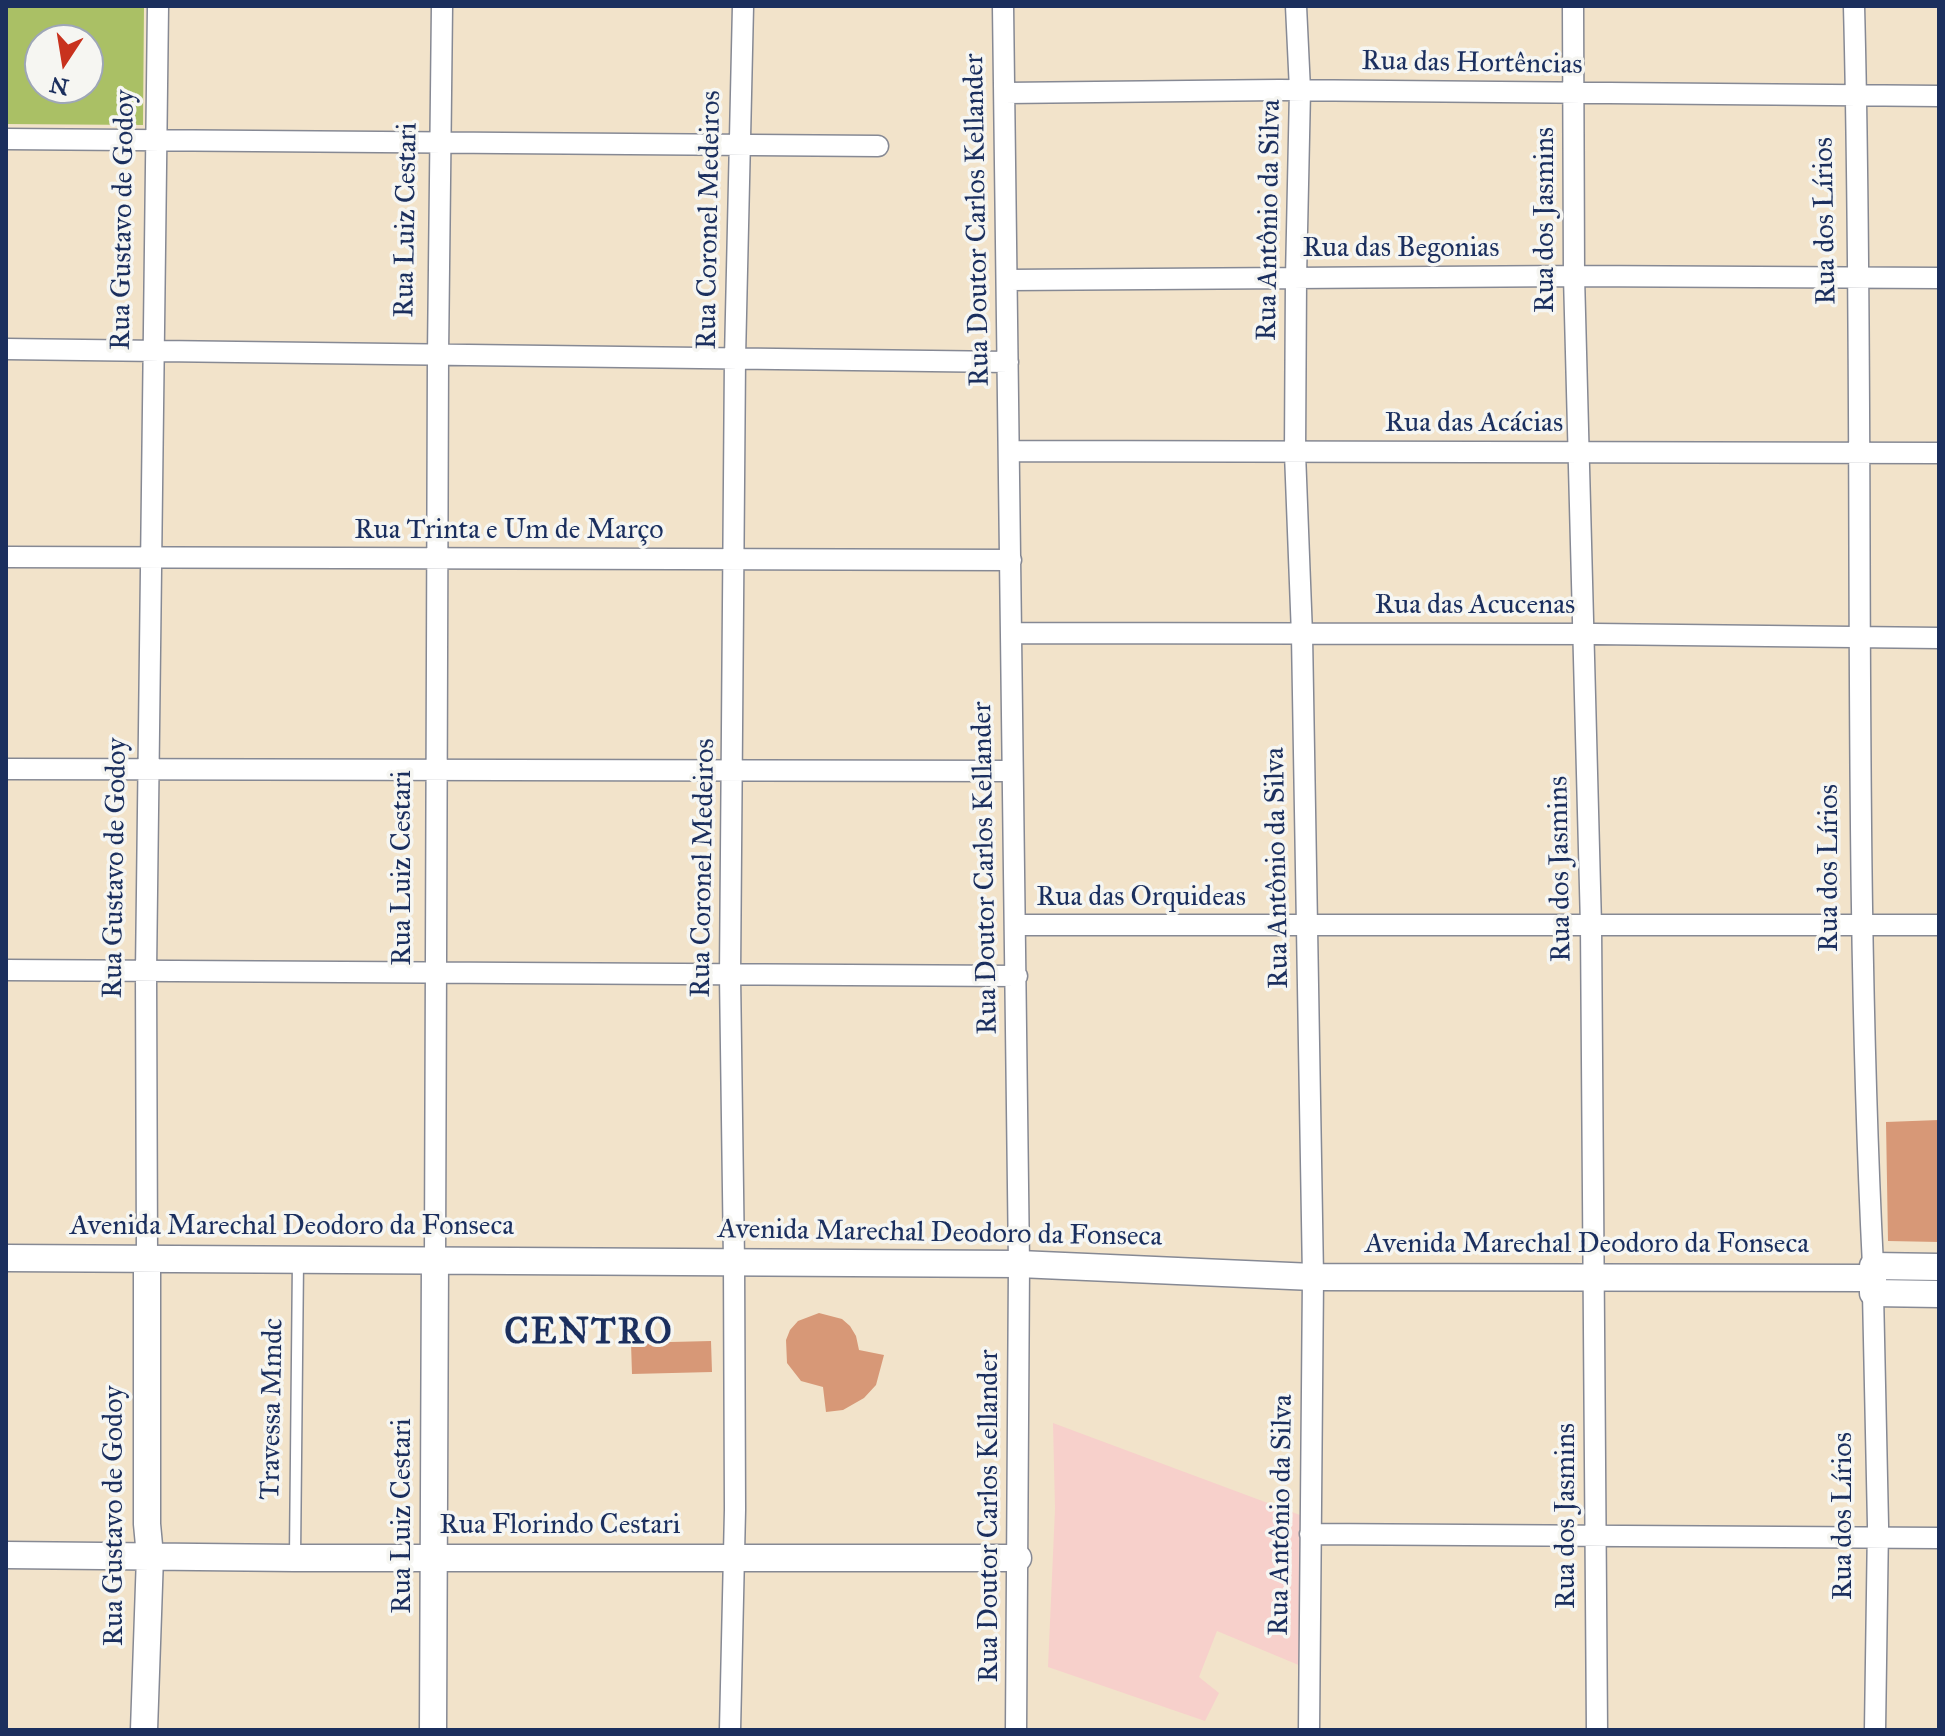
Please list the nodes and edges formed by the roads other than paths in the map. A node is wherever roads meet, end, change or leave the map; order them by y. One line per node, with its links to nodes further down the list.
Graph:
1 (158, 6): 14 (street, Rua Gustavo de Godoy)
2 (442, 6): 15 (street, Rua Luiz Cestari)
3 (743, 6): 16 (street, Rua Coronel Medeiros)
4 (1003, 6): 10 (street, Rua Doutor Carlos Kellander)
5 (1296, 6): 8 (street, Rua Antônio da Silva)
6 (1573, 6): 9 (street, Rua dos Jasmins)
7 (1854, 6): 11 (street, Rua dos Lírios)
8 (1300, 90): 9 (street, Rua das Hortências); 10 (street, Rua das Hortências); 20 (street, Rua Antônio da Silva)
9 (1573, 92): 11 (street, Rua das Hortências); 18 (street, Rua dos Jasmins)
10 (1005, 93): 22 (street, Rua Doutor Carlos Kellander)
11 (1857, 94): 12 (street, Rua das Hortências); 19 (street, Rua dos Lírios)
12 (1939, 96)
13 (6, 139): 14 (street)
14 (157, 139): 15 (street); 24 (street, Rua Gustavo de Godoy)
15 (440, 142): 16 (street); 25 (street, Rua Luiz Cestari)
16 (739, 145): 17 (street); 26 (street, Rua Coronel Medeiros)
17 (878, 146)
18 (1574, 276): 19 (street, Rua das Begonias); 20 (street, Rua das Begonias); 29 (street, Rua dos Jasmins)
19 (1859, 277): 21 (street, Rua das Begonias); 31 (street, Rua dos Lírios)
20 (1296, 278): 22 (street, Rua das Begonias); 30 (street, Rua Antônio da Silva)
21 (1939, 278)
22 (1008, 280): 27 (street, Rua Doutor Carlos Kellander)
23 (6, 349): 24 (street)
24 (154, 351): 25 (street); 34 (street, Rua Gustavo de Godoy)
25 (438, 355): 26 (street); 35 (street, Rua Luiz Cestari)
26 (735, 358): 27 (street); 36 (street, Rua Coronel Medeiros)
27 (1008, 362): 28 (street, Rua Doutor Carlos Kellander)
28 (1010, 451): 30 (street, Rua das Acácias); 37 (street, Rua Doutor Carlos Kellander)
29 (1578, 451): 30 (street, Rua das Acácias); 31 (street, Rua das Acácias); 39 (street, Rua dos Jasmins)
30 (1295, 453): 40 (street, Rua Antônio da Silva)
31 (1860, 453): 32 (street, Rua das Acácias); 41 (street, Rua dos Lírios)
32 (1939, 453)
33 (6, 557): 34 (street, Rua Trinta e Um de Março)
34 (153, 557): 35 (street, Rua Trinta e Um de Março); 44 (street, Rua Gustavo de Godoy)
35 (437, 558): 36 (street, Rua Trinta e Um de Março); 45 (street, Rua Luiz Cestari)
36 (734, 559): 37 (street, Rua Trinta e Um de Março); 46 (street, Rua Coronel Medeiros)
37 (1011, 560): 38 (street, Rua Doutor Carlos Kellander)
38 (1011, 633): 40 (street, Rua das Acucenas); 47 (street, Rua Doutor Carlos Kellander)
39 (1583, 634): 40 (street, Rua das Acucenas); 41 (street, Rua das Acucenas); 51 (street, Rua dos Jasmins)
40 (1302, 635): 50 (street, Rua Antônio da Silva)
41 (1862, 638): 42 (street, Rua das Acucenas); 52 (street, Rua dos Lírios)
42 (1939, 638)
43 (6, 769): 44 (street)
44 (149, 769): 45 (street); 54 (street, Rua Gustavo de Godoy)
45 (436, 770): 46 (street); 55 (street, Rua Luiz Cestari)
46 (733, 770): 47 (street); 56 (street, Rua Coronel Medeiros)
47 (1012, 771): 48 (street, Rua Doutor Carlos Kellander)
48 (1015, 925): 50 (street, Rua das Orquideas); 57 (street, Rua Doutor Carlos Kellander)
49 (1939, 925): 52 (street, Rua das Orquideas)
50 (1306, 926): 51 (street, Rua das Orquideas); 65 (street, Rua Antônio da Silva)
51 (1591, 926): 52 (street, Rua das Orquideas); 66 (street, Rua dos Jasmins)
52 (1861, 926): 67 (street, Rua dos Lírios)
53 (6, 970): 54 (street)
54 (146, 971): 55 (street); 59 (street, Rua Gustavo de Godoy)
55 (435, 973): 56 (street); 61 (street, Rua Luiz Cestari)
56 (730, 975): 57 (street); 62 (street, Rua Coronel Medeiros)
57 (1017, 976): 63 (street, Rua Doutor Carlos Kellander)
58 (6, 1258): 59 (street, Avenida Marechal Deodoro da Fonseca)
59 (147, 1258): 60 (street, Avenida Marechal Deodoro da Fonseca); 74 (street, Rua Gustavo de Godoy)
60 (298, 1259): 61 (street, Avenida Marechal Deodoro da Fonseca); 75 (lane, Travessa Mmdc)
61 (435, 1259): 62 (street, Avenida Marechal Deodoro da Fonseca); 76 (street, Rua Luiz Cestari)
62 (734, 1262): 63 (street, Avenida Marechal Deodoro da Fonseca); 78 (street, Rua Coronel Medeiros)
63 (1019, 1264): 65 (street, Avenida Marechal Deodoro da Fonseca); 77 (street, Rua Doutor Carlos Kellander)
64 (1939, 1267): 67 (street, Avenida Marechal Deodoro da Fonseca)
65 (1313, 1277): 66 (street, Avenida Marechal Deodoro da Fonseca); 69 (street, Rua Antônio da Silva)
66 (1594, 1278): 67 (street, Avenida Marechal Deodoro da Fonseca); 70 (street, Rua dos Jasmins)
67 (1873, 1279): 68 (street, Avenida Marechal Deodoro da Fonseca); 71 (street, Rua dos Lírios)
68 (1939, 1294)
69 (1310, 1534): 70 (street); 83 (street, Rua Antônio da Silva)
70 (1594, 1535): 71 (street); 84 (street, Rua dos Jasmins)
71 (1878, 1538): 72 (street); 85 (street, Rua dos Lírios)
72 (1939, 1538)
73 (6, 1555): 74 (street, Rua Florindo Cestari)
74 (150, 1556): 75 (street, Rua Florindo Cestari); 79 (street, Rua Gustavo de Godoy)
75 (295, 1558): 76 (street, Rua Florindo Cestari)
76 (435, 1558): 78 (street, Rua Florindo Cestari); 80 (street, Rua Luiz Cestari)
77 (1018, 1558): 78 (street, Rua Florindo Cestari); 82 (street, Rua Doutor Carlos Kellander)
78 (735, 1559): 81 (street, Rua Coronel Medeiros)
79 (144, 1730)
80 (433, 1730)
81 (730, 1730)
82 (1016, 1730)
83 (1309, 1730)
84 (1597, 1730)
85 (1875, 1730)

